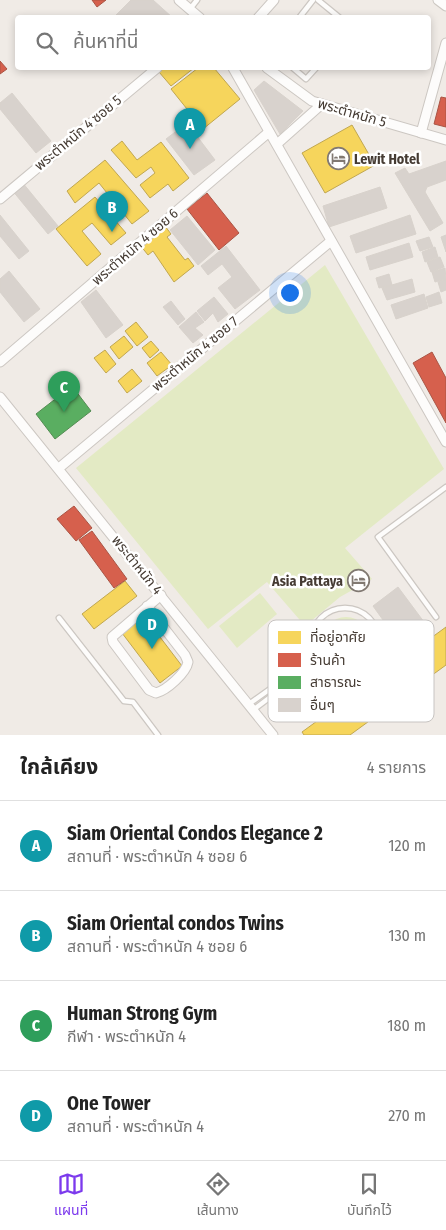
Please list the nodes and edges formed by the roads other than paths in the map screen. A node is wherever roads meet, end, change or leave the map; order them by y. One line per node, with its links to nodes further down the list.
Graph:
1 (179, 0): 8 (street)
2 (198, 0): 8 (lane)
3 (274, 0): 10 (street)
4 (313, 0): 11 (lane)
5 (318, 0): 12 (lane)
6 (438, 0): 7 (street)
7 (446, 6)
8 (190, 9): 9 (street)
9 (197, 15)
10 (261, 15)
11 (301, 15)
12 (336, 15)
13 (446, 43): 21 (street)
14 (155, 70): 24 (street, พระตำหนัก 4 ซอย 5)
15 (234, 70): 20 (street)
16 (270, 70): 19 (street, พระตำหนัก 5)
17 (295, 70): 18 (lane)
18 (314, 70)
19 (322, 104): 21 (street, พระตำหนัก 5); 23 (street)
20 (269, 132): 23 (street); 26 (street, พระตำหนัก 4 ซอย 6)
21 (421, 133): 22 (street, พระตำหนัก 5)
22 (446, 140)
23 (276, 144): 25 (street)
24 (0, 199)
25 (331, 241): 28 (street); 29 (street, พระตำหนัก 4 ซอย 7)
26 (0, 362)
27 (0, 397): 29 (street, พระตำหนัก 4)
28 (446, 442)
29 (59, 468): 31 (street, พระตำหนัก 4)
30 (446, 487): 33 (lane)
31 (160, 595): 32 (street); 38 (street, พระตำหนัก 4)
32 (147, 606): 32 (street)
33 (436, 617)
34 (59, 618): 39 (lane)
35 (319, 620): 36 (lane)
36 (371, 620)
37 (268, 695): 38 (lane)
38 (251, 707): 40 (street, พระตำหนัก 4)
39 (158, 735)
40 (273, 735)

